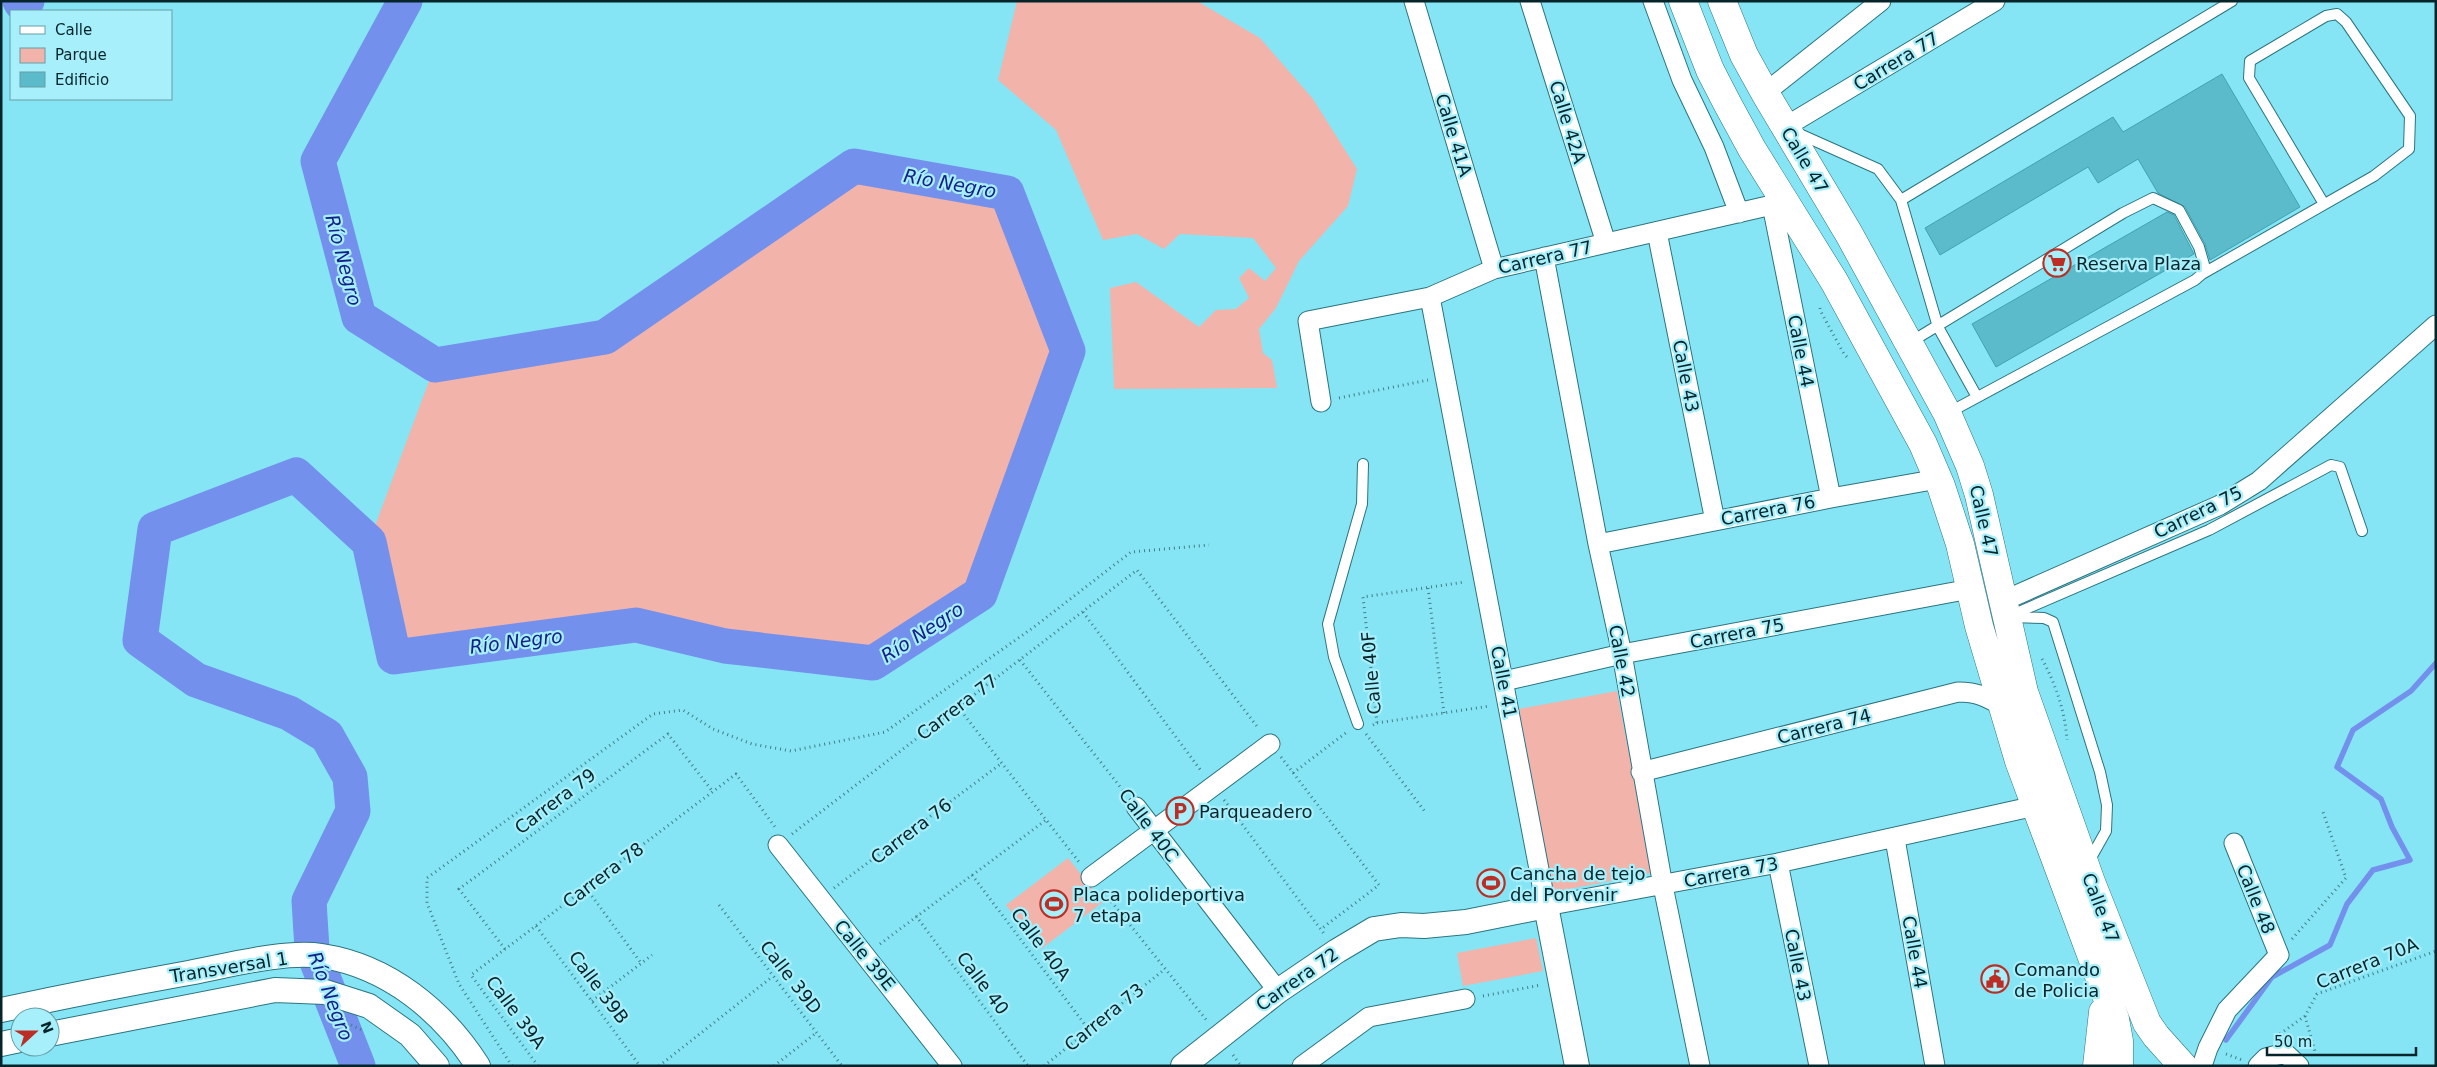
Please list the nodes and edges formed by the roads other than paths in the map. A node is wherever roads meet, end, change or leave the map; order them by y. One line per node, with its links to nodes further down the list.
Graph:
1 (1415, 1): 18 (street, Calle 41A)
2 (1530, 1): 16 (street, Calle 42A)
3 (1653, 1): 14 (street)
4 (1683, 1): 12 (main road, Calle 47)
5 (1722, 1): 9 (main road, Calle 47)
6 (1881, 1): 9 (street)
7 (2232, 1): 11 (lane)
8 (1988, 6): 10 (street, Carrera 77)
9 (1765, 93): 10 (main road, Calle 47)
10 (1784, 127): 11 (lane); 23 (main road, Calle 47)
11 (1901, 200): 22 (lane)
12 (1778, 201): 14 (street, Carrera 77); 28 (main road, Calle 47); 29 (street, Calle 44)
13 (2324, 204): 13 (lane); 19 (lane)
14 (1739, 213): 15 (street, Carrera 77)
15 (1657, 232): 16 (street, Carrera 77); 30 (street, Calle 43)
16 (1606, 243): 17 (street, Carrera 77)
17 (1544, 257): 18 (street, Carrera 77); 32 (street, Calle 42)
18 (1494, 269): 20 (street, Carrera 77)
19 (2202, 274): 22 (lane); 24 (lane)
20 (1430, 298): 25 (street, Carrera 77); 36 (street, Calle 41)
21 (2436, 325): 34 (street, Carrera 75)
22 (1938, 327): 23 (lane); 24 (lane)
23 (1908, 344): 26 (main road, Calle 47)
24 (1977, 397): 26 (lane)
25 (1321, 402)
26 (1947, 413): 34 (main road, Calle 47)
27 (1363, 464): 38 (lane)
28 (1938, 479): 29 (street, Carrera 76); 33 (main road, Calle 47)
29 (1830, 498): 30 (street, Carrera 76)
30 (1715, 521): 32 (street, Carrera 76)
31 (2362, 530): 34 (lane)
32 (1598, 544): 35 (street, Calle 42)
33 (1970, 589): 35 (street, Carrera 75); 37 (main road, Calle 47)
34 (2004, 609): 48 (main road, Calle 47); 48 (lane)
35 (1622, 654): 36 (street, Carrera 75); 40 (street, Calle 42)
36 (1504, 681): 51 (street, Calle 41)
37 (2003, 707): 40 (street, Carrera 74); 41 (main road, Calle 47)
38 (1358, 724)
39 (1270, 744): 43 (street)
40 (1641, 772): 50 (street, Calle 42)
41 (2035, 806): 44 (street, Carrera 73); 56 (main road, Calle 47)
42 (1136, 807): 43 (street, Calle 40C)
43 (1153, 830): 49 (street); 55 (street, Calle 40C)
44 (1895, 839): 47 (street, Carrera 73); 68 (street, Calle 44)
45 (781, 842): 62 (street, Calle 39E)
46 (2234, 842): 72 (street, Calle 48)
47 (1778, 863): 50 (street, Carrera 73); 67 (street, Calle 43)
48 (2086, 868): 71 (main road, Calle 47)
49 (1091, 877)
50 (1663, 886): 51 (street, Carrera 73); 66 (street, Calle 42)
51 (1546, 906): 52 (street, Carrera 73); 54 (street, Calle 41)
52 (1507, 914): 53 (street, Carrera 73); 54 (street)
53 (1424, 926): 55 (street, Carrera 72)
54 (1554, 946): 65 (street, Calle 41)
55 (1278, 991): 63 (street, Carrera 72)
56 (2104, 993): 69 (main road); 70 (main road, Calle 47)
57 (1465, 999): 64 (street)
58 (1, 1010): 61 (street, Transversal 1)
59 (60, 1032): 60 (street, Transversal 1)
60 (435, 1063)
61 (478, 1066)
62 (952, 1066)
63 (1183, 1066)
64 (1302, 1066)
65 (1577, 1066)
66 (1700, 1066)
67 (1819, 1066)
68 (1935, 1066)
69 (2096, 1066)
70 (2119, 1066)
71 (2183, 1066)
72 (2202, 1066)
73 (2258, 1066): 74 (street)
74 (2299, 1066)

